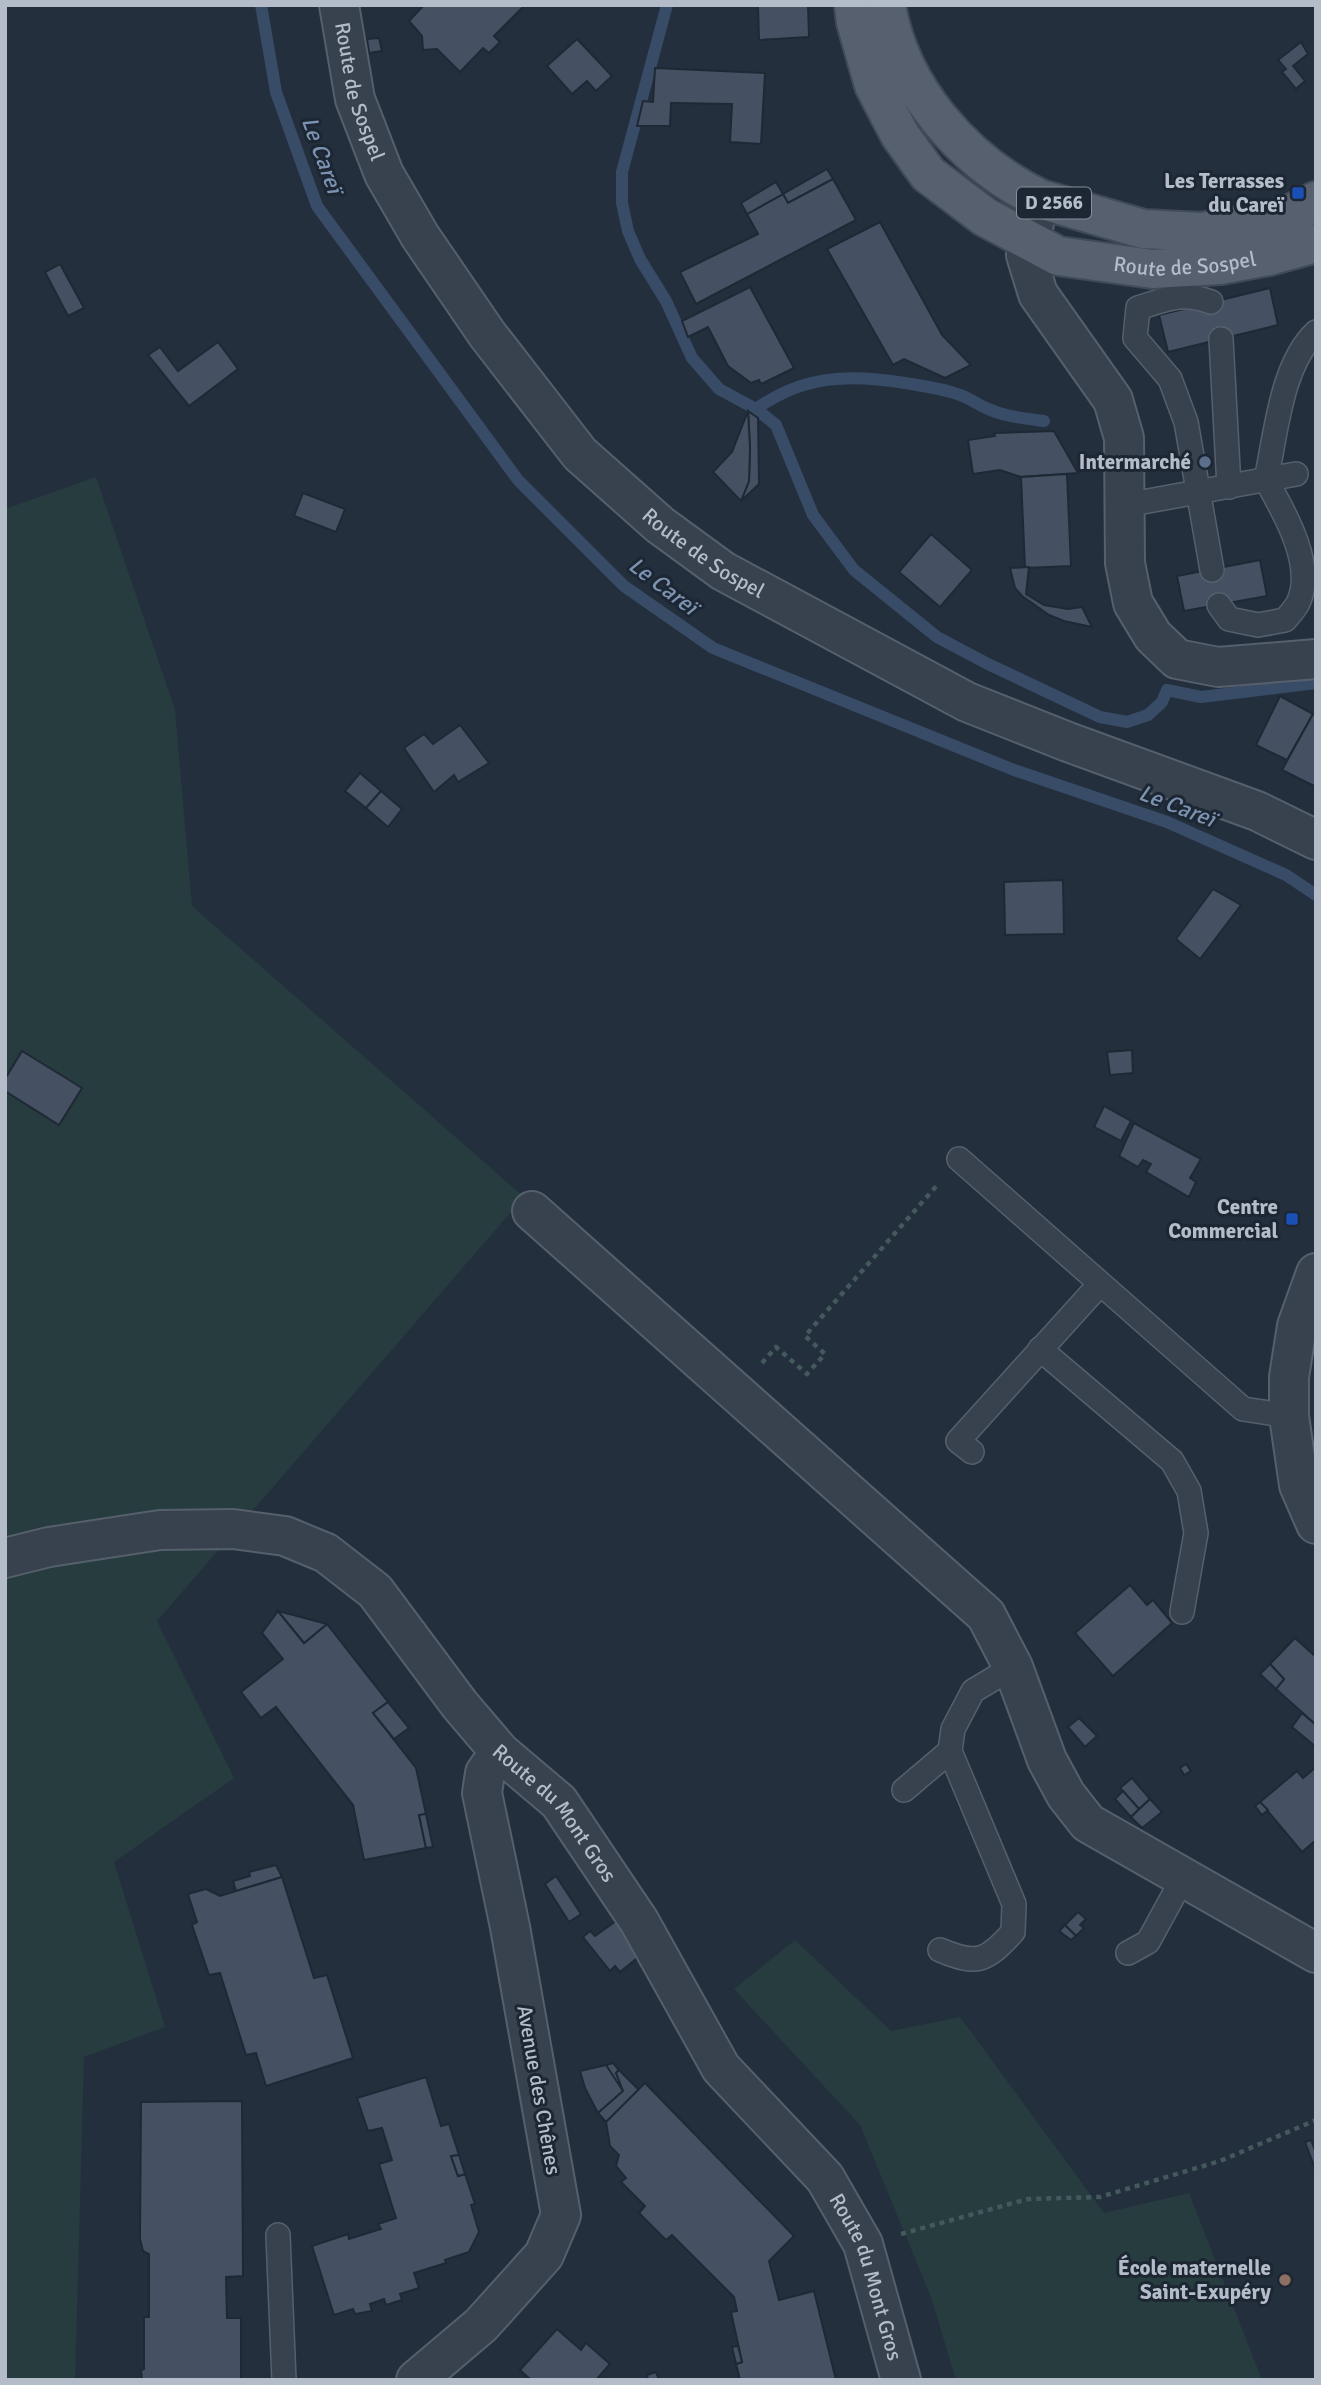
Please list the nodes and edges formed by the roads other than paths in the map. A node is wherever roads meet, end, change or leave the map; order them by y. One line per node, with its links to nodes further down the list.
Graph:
1 (339, 5): 19 (street, Route de Sospel)
2 (854, 5): 6 (main road, Route de Sospel / D 2566)
3 (886, 5): 4 (main road, Route de Sospel / D 2566)
4 (1040, 199): 5 (main road, Route de Sospel / D 2566); 6 (street)
5 (1316, 201)
6 (1029, 240): 7 (main road, Route de Sospel / D 2566); 15 (street)
7 (1316, 243)
8 (1211, 302): 14 (lane)
9 (1316, 332): 12 (lane)
10 (1221, 339): 13 (lane)
11 (1296, 474): 12 (lane)
12 (1266, 481): 13 (lane); 17 (lane)
13 (1229, 487): 14 (lane)
14 (1199, 492): 15 (lane); 16 (lane)
15 (1126, 505): 18 (street)
16 (1212, 570)
17 (1219, 604)
18 (1316, 660)
19 (1316, 840)
20 (960, 1160): 23 (lane)
21 (532, 1211): 30 (street)
22 (1316, 1273): 25 (street)
23 (1100, 1284): 24 (lane); 25 (lane)
24 (1040, 1349): 26 (lane); 29 (lane)
25 (1289, 1416): 27 (street)
26 (972, 1452)
27 (1316, 1524)
28 (5, 1558): 32 (street, Route du Mont Gros)
29 (1182, 1612)
30 (1013, 1667): 31 (lane); 34 (street)
31 (950, 1751): 33 (lane); 35 (lane)
32 (500, 1752): 40 (street, Avenue des Chênes); 41 (street, Route du Mont Gros)
33 (904, 1790)
34 (1183, 1878): 36 (lane); 37 (street)
35 (940, 1950)
36 (1128, 1953)
37 (1316, 1953)
38 (278, 2235): 39 (lane)
39 (284, 2380)
40 (416, 2380)
41 (901, 2380)

